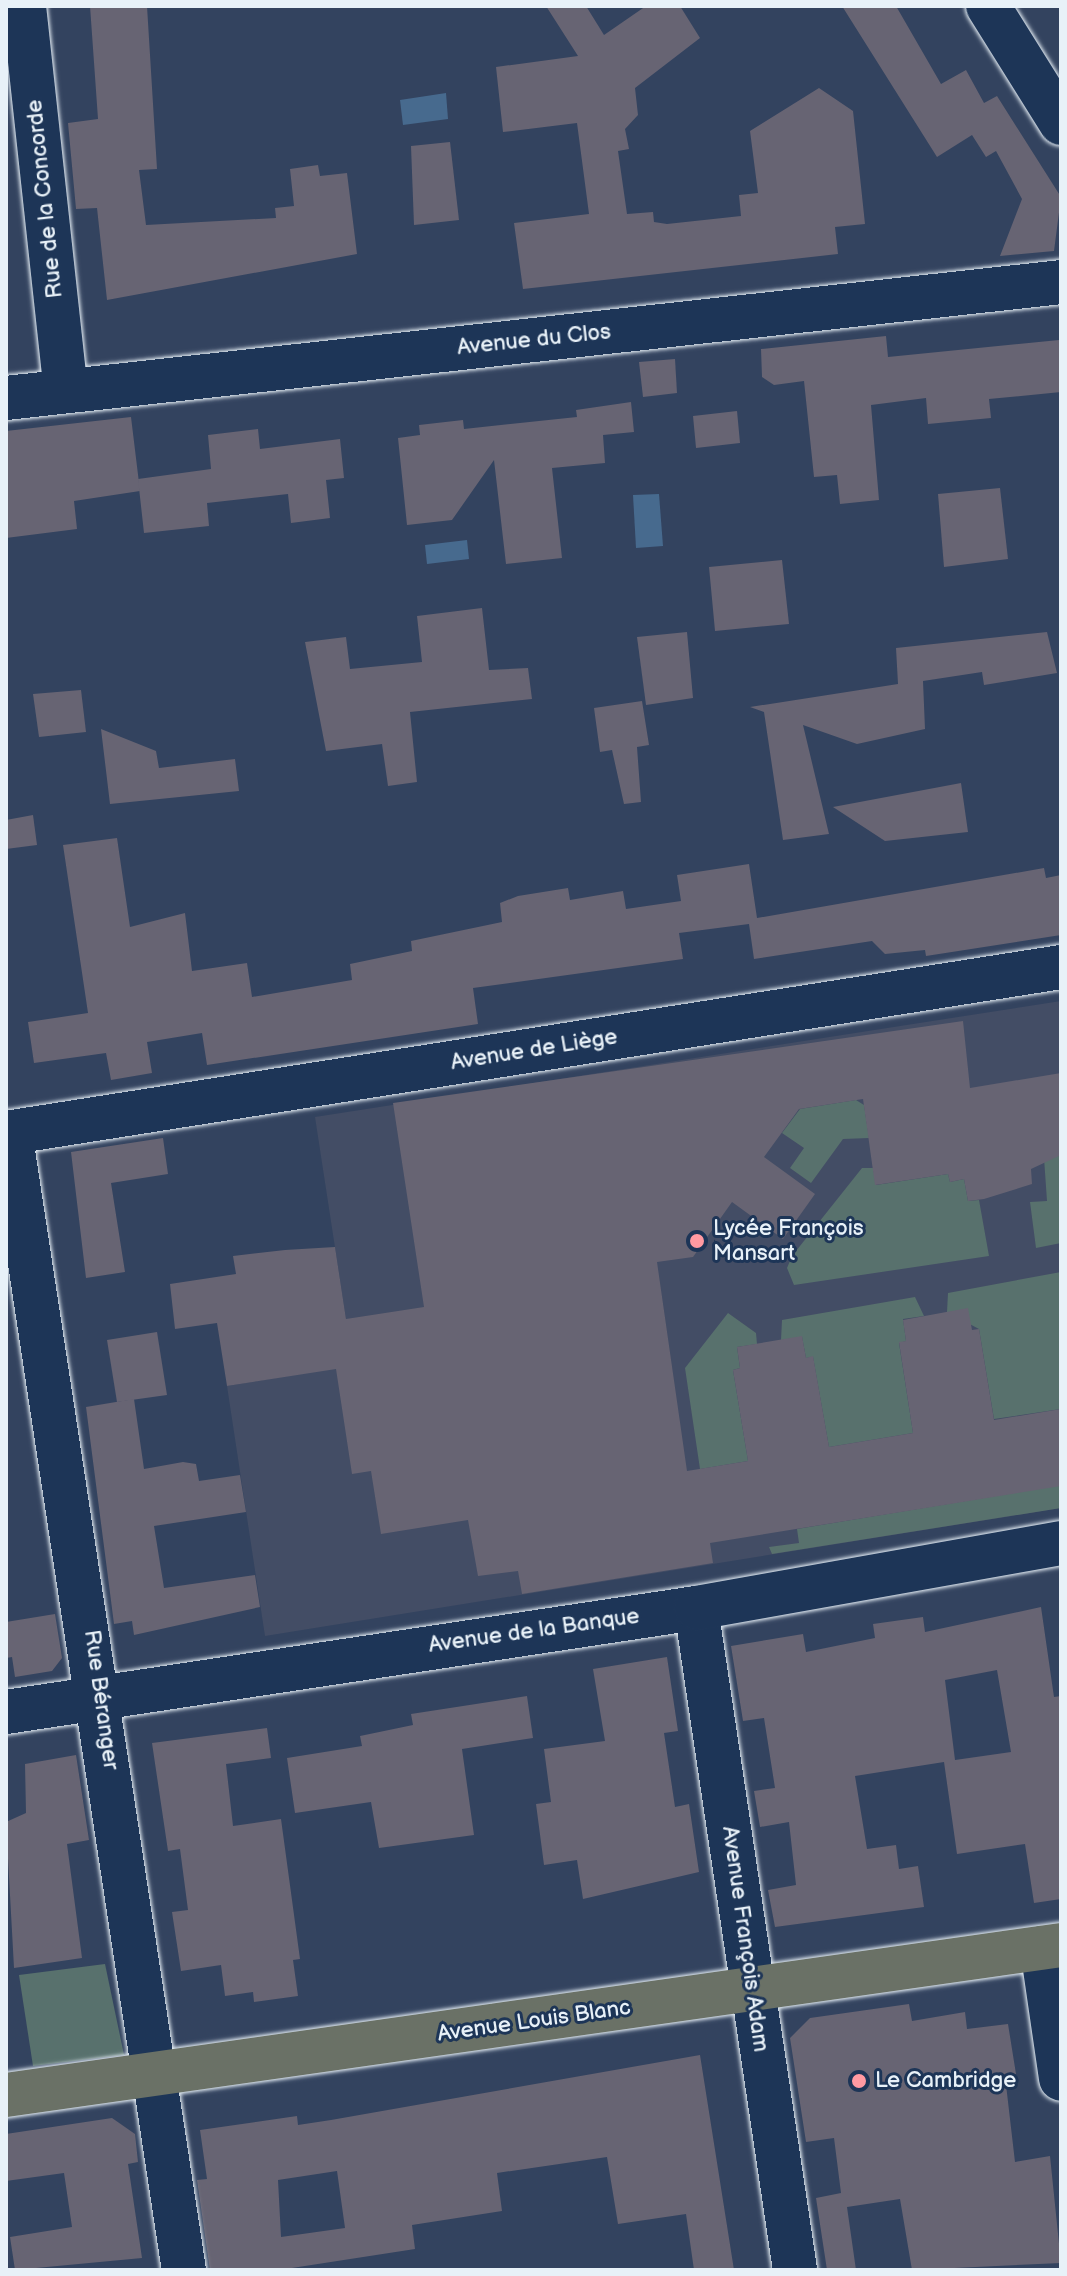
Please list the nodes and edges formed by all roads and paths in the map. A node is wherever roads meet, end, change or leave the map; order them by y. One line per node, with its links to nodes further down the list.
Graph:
1 (24, 6): 5 (street, Rue de la Concorde)
2 (988, 6): 3 (street)
3 (1061, 123)
4 (1061, 282): 5 (street, Avenue du Clos)
5 (66, 391): 6 (street, Avenue du Clos)
6 (6, 398)
7 (1061, 967): 8 (street, Avenue de Liège)
8 (8, 1132): 11 (street, Rue Béranger)
9 (1061, 1543): 10 (street, Avenue de la Banque)
10 (696, 1608): 11 (street, Avenue de la Banque); 14 (street, Avenue François Adam)
11 (101, 1696): 12 (street, Avenue de la Banque); 15 (street, Rue Béranger)
12 (6, 1712)
13 (1051, 1946): 14 (main road, Avenue Louis Blanc); 16 (street)
14 (753, 1991): 15 (main road, Avenue Louis Blanc); 19 (street, Avenue François Adam)
15 (153, 2073): 17 (main road, Avenue Louis Blanc); 18 (street, Rue Béranger)
16 (1061, 2079)
17 (6, 2095)
18 (184, 2270)
19 (795, 2270)

